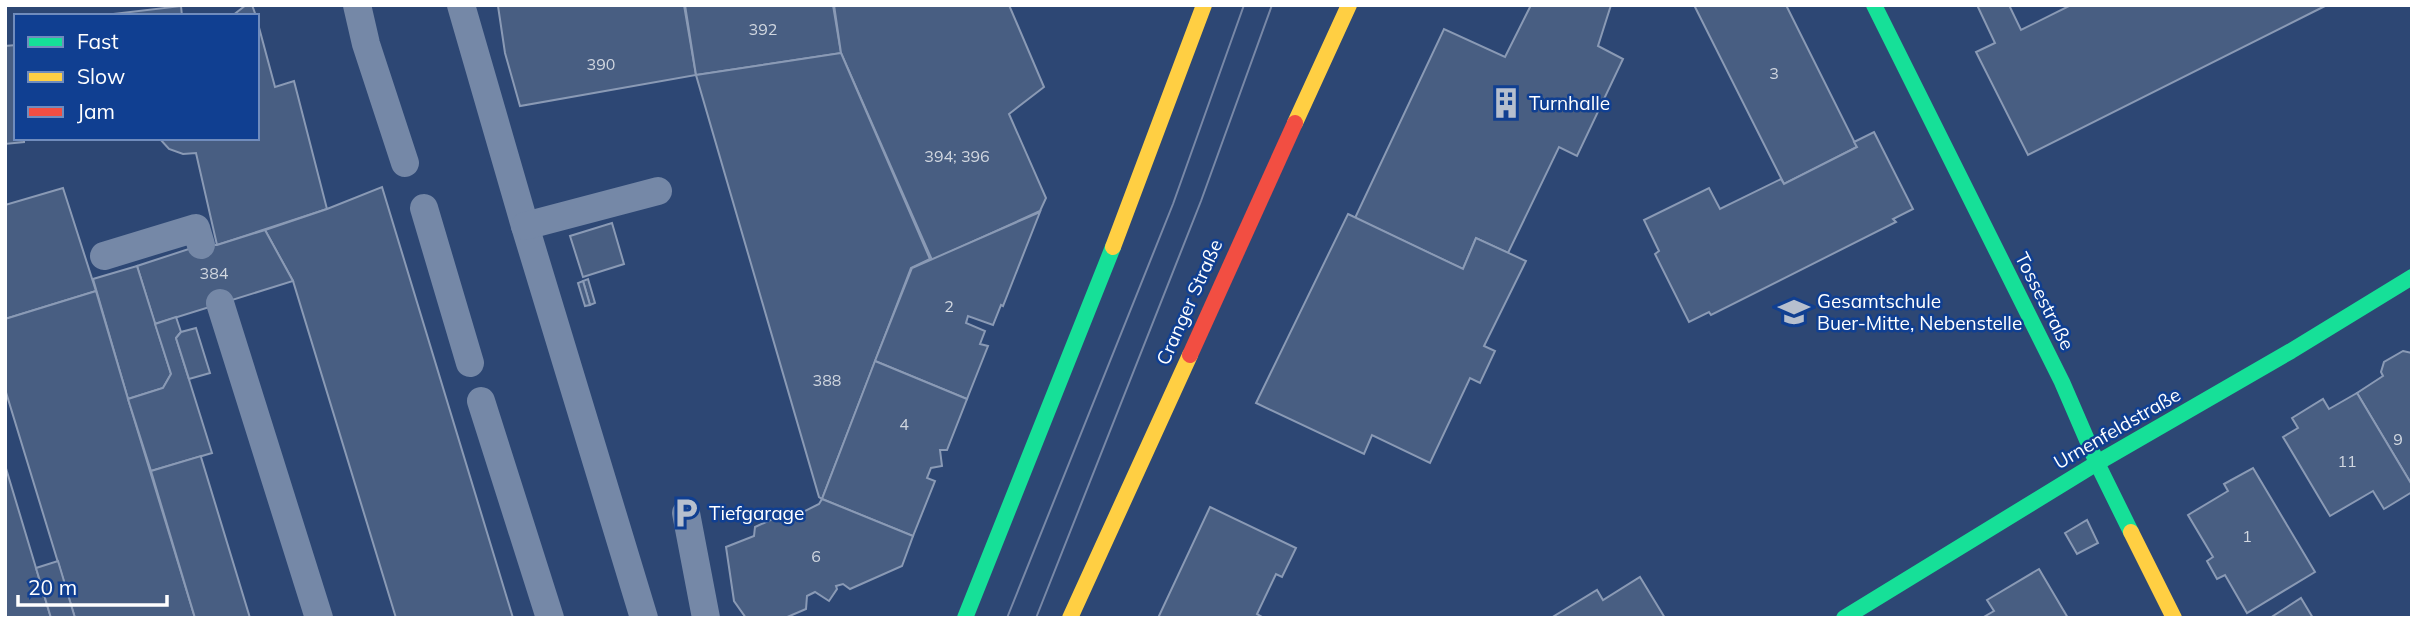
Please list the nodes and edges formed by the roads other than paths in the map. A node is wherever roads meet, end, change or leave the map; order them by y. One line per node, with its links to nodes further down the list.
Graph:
1 (357, 5): 6 (lane)
2 (461, 5): 9 (lane)
3 (1204, 5): 22 (street)
4 (1349, 5): 23 (street, Cranger Straße)
5 (1874, 5): 16 (street, Tossestraße)
6 (405, 163)
7 (658, 191): 9 (lane)
8 (424, 208): 14 (lane)
9 (525, 226): 20 (lane)
10 (201, 244): 11 (lane)
11 (104, 256)
12 (2412, 277): 16 (street, Urnenfeldstraße)
13 (220, 303): 18 (lane)
14 (470, 363)
15 (481, 401): 19 (lane)
16 (2097, 463): 24 (street, Urnenfeldstraße); 25 (street, Tossestraße)
17 (686, 513): 21 (lane)
18 (319, 618)
19 (550, 618)
20 (644, 618)
21 (706, 618)
22 (965, 618)
23 (1070, 618)
24 (1844, 618)
25 (2174, 618)

